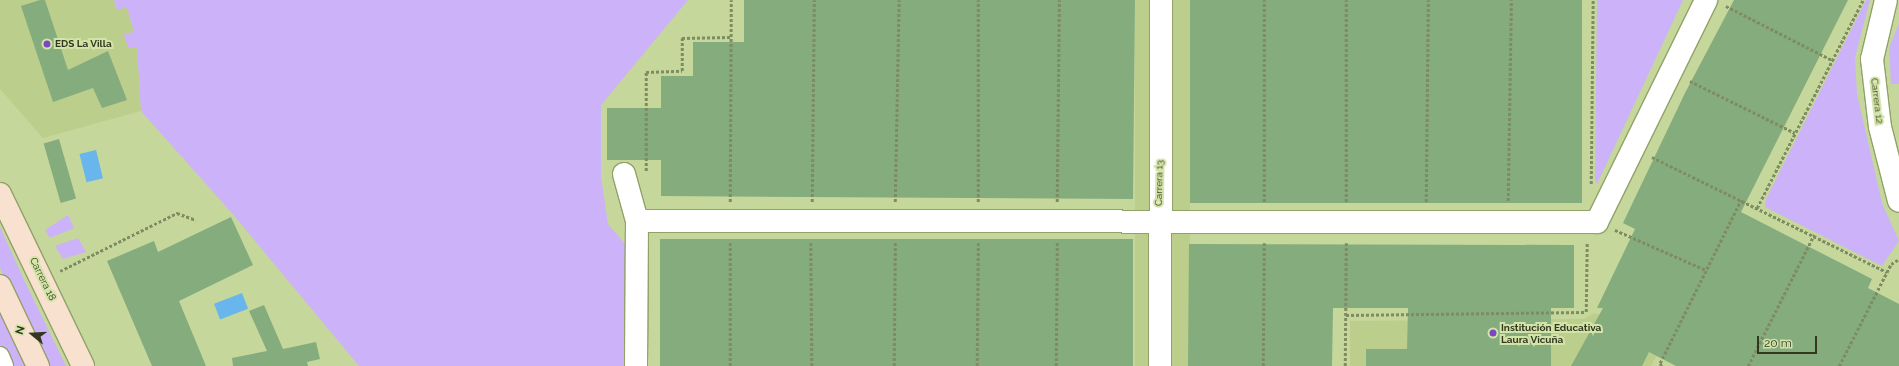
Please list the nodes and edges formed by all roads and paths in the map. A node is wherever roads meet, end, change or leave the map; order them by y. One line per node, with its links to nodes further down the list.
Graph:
1 (731, 0): 15 (path)
2 (814, 0): 30 (path)
3 (898, 0): 31 (path)
4 (978, 0): 32 (path)
5 (1059, 0): 33 (path)
6 (1161, 0): 34 (street, Carrera 13)
7 (1264, 0): 35 (path)
8 (1346, 0): 36 (path)
9 (1428, 0): 37 (path)
10 (1511, 0): 38 (path)
11 (1593, 0): 22 (path)
12 (1863, 0): 16 (path)
13 (1886, 0): 25 (street, Carrera 12)
14 (1713, 2): 16 (path); 17 (street)
15 (730, 37): 21 (path); 29 (path)
16 (1832, 60): 18 (path)
17 (1671, 72): 18 (path); 19 (street)
18 (1795, 133): 26 (path)
19 (1634, 148): 24 (path); 39 (street)
20 (624, 174): 28 (street)
21 (646, 174)
22 (1591, 185)
23 (0, 194): 44 (main road, Carrera 18)
24 (1741, 200): 26 (path); 42 (path)
25 (1899, 201)
26 (1757, 208): 40 (path)
27 (196, 220): 44 (path)
28 (637, 220): 29 (street); 51 (street)
29 (730, 221): 30 (street); 52 (path)
30 (811, 221): 31 (street); 53 (path)
31 (895, 222): 32 (street); 54 (path)
32 (978, 222): 33 (street); 55 (path)
33 (1057, 222): 34 (street); 56 (path)
34 (1158, 222): 35 (street); 57 (street, Carrera 13)
35 (1264, 222): 36 (street); 58 (path)
36 (1346, 222): 37 (street); 46 (path)
37 (1425, 222): 38 (street)
38 (1508, 222): 39 (street)
39 (1592, 222): 42 (path); 46 (path)
40 (1814, 235): 43 (path); 61 (path)
41 (1899, 259): 43 (path)
42 (1706, 270): 60 (path)
43 (1887, 272): 62 (path)
44 (43, 279): 50 (main road, Carrera 18)
45 (0, 286): 49 (main road)
46 (1346, 315): 59 (path)
47 (0, 356): 48 (street)
48 (4, 366)
49 (38, 366)
50 (83, 366)
51 (636, 366)
52 (730, 366)
53 (812, 366)
54 (894, 366)
55 (977, 366)
56 (1056, 366)
57 (1160, 366)
58 (1263, 366)
59 (1345, 366)
60 (1661, 366)
61 (1748, 366)
62 (1839, 366)

